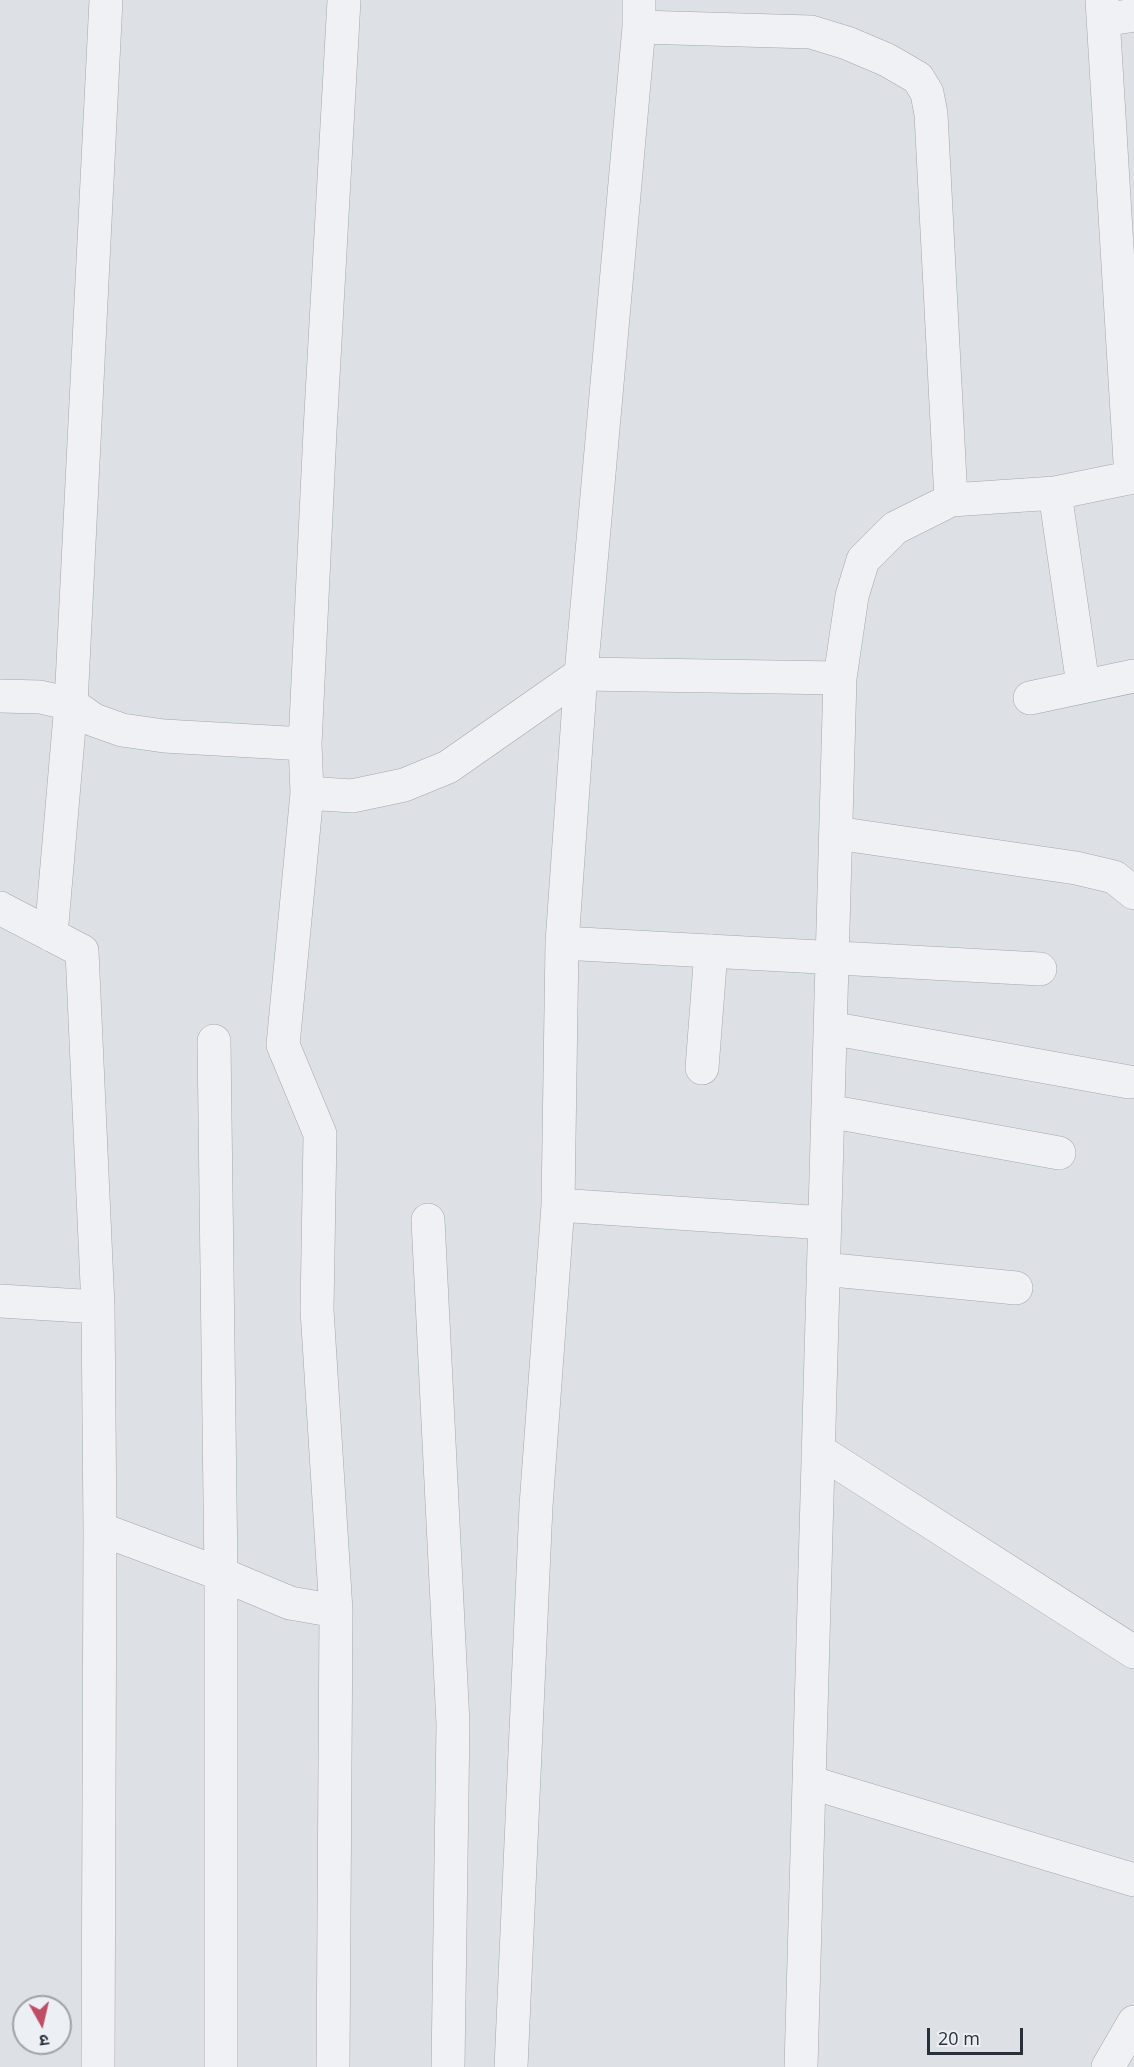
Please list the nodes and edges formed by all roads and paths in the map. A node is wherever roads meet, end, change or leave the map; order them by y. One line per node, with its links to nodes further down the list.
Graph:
1 (106, 0): 14 (street)
2 (345, 0): 15 (street)
3 (1113, 12): 5 (street)
4 (639, 13): 7 (street); 8 (street)
5 (1133, 477): 6 (street)
6 (1055, 493): 7 (street); 11 (street)
7 (951, 500): 10 (street)
8 (581, 674): 10 (street); 16 (street); 23 (street)
9 (1134, 676): 11 (street)
10 (840, 678): 17 (street)
11 (1083, 685): 13 (street)
12 (0, 696): 14 (street)
13 (1030, 698)
14 (71, 704): 15 (street); 22 (street)
15 (305, 744): 16 (street)
16 (307, 793): 43 (street)
17 (836, 833): 19 (street); 25 (street)
18 (1134, 864): 19 (street)
19 (1076, 868): 20 (street)
20 (1134, 893)
21 (0, 908): 22 (street)
22 (51, 935): 39 (street)
23 (562, 943): 24 (street); 33 (street)
24 (711, 951): 25 (street); 29 (street)
25 (832, 958): 26 (street); 27 (street)
26 (1040, 969)
27 (830, 1028): 30 (street); 31 (street)
28 (214, 1041): 42 (street)
29 (702, 1068)
30 (1129, 1082)
31 (828, 1112): 32 (street); 35 (street)
32 (1059, 1153)
33 (558, 1205): 35 (street); 52 (street)
34 (428, 1220): 51 (street)
35 (825, 1223): 36 (street)
36 (824, 1269): 37 (street); 40 (street)
37 (1016, 1288)
38 (0, 1301): 39 (street)
39 (98, 1306): 41 (street)
40 (818, 1450): 44 (street); 45 (street)
41 (100, 1529): 42 (street); 48 (street)
42 (221, 1574): 43 (street); 49 (street)
43 (336, 1611): 50 (street)
44 (1134, 1652)
45 (809, 1782): 46 (street); 53 (street)
46 (1134, 1880)
47 (1134, 2022): 54 (street)
48 (98, 2067)
49 (221, 2067)
50 (333, 2067)
51 (448, 2067)
52 (511, 2067)
53 (801, 2067)
54 (1107, 2067)

